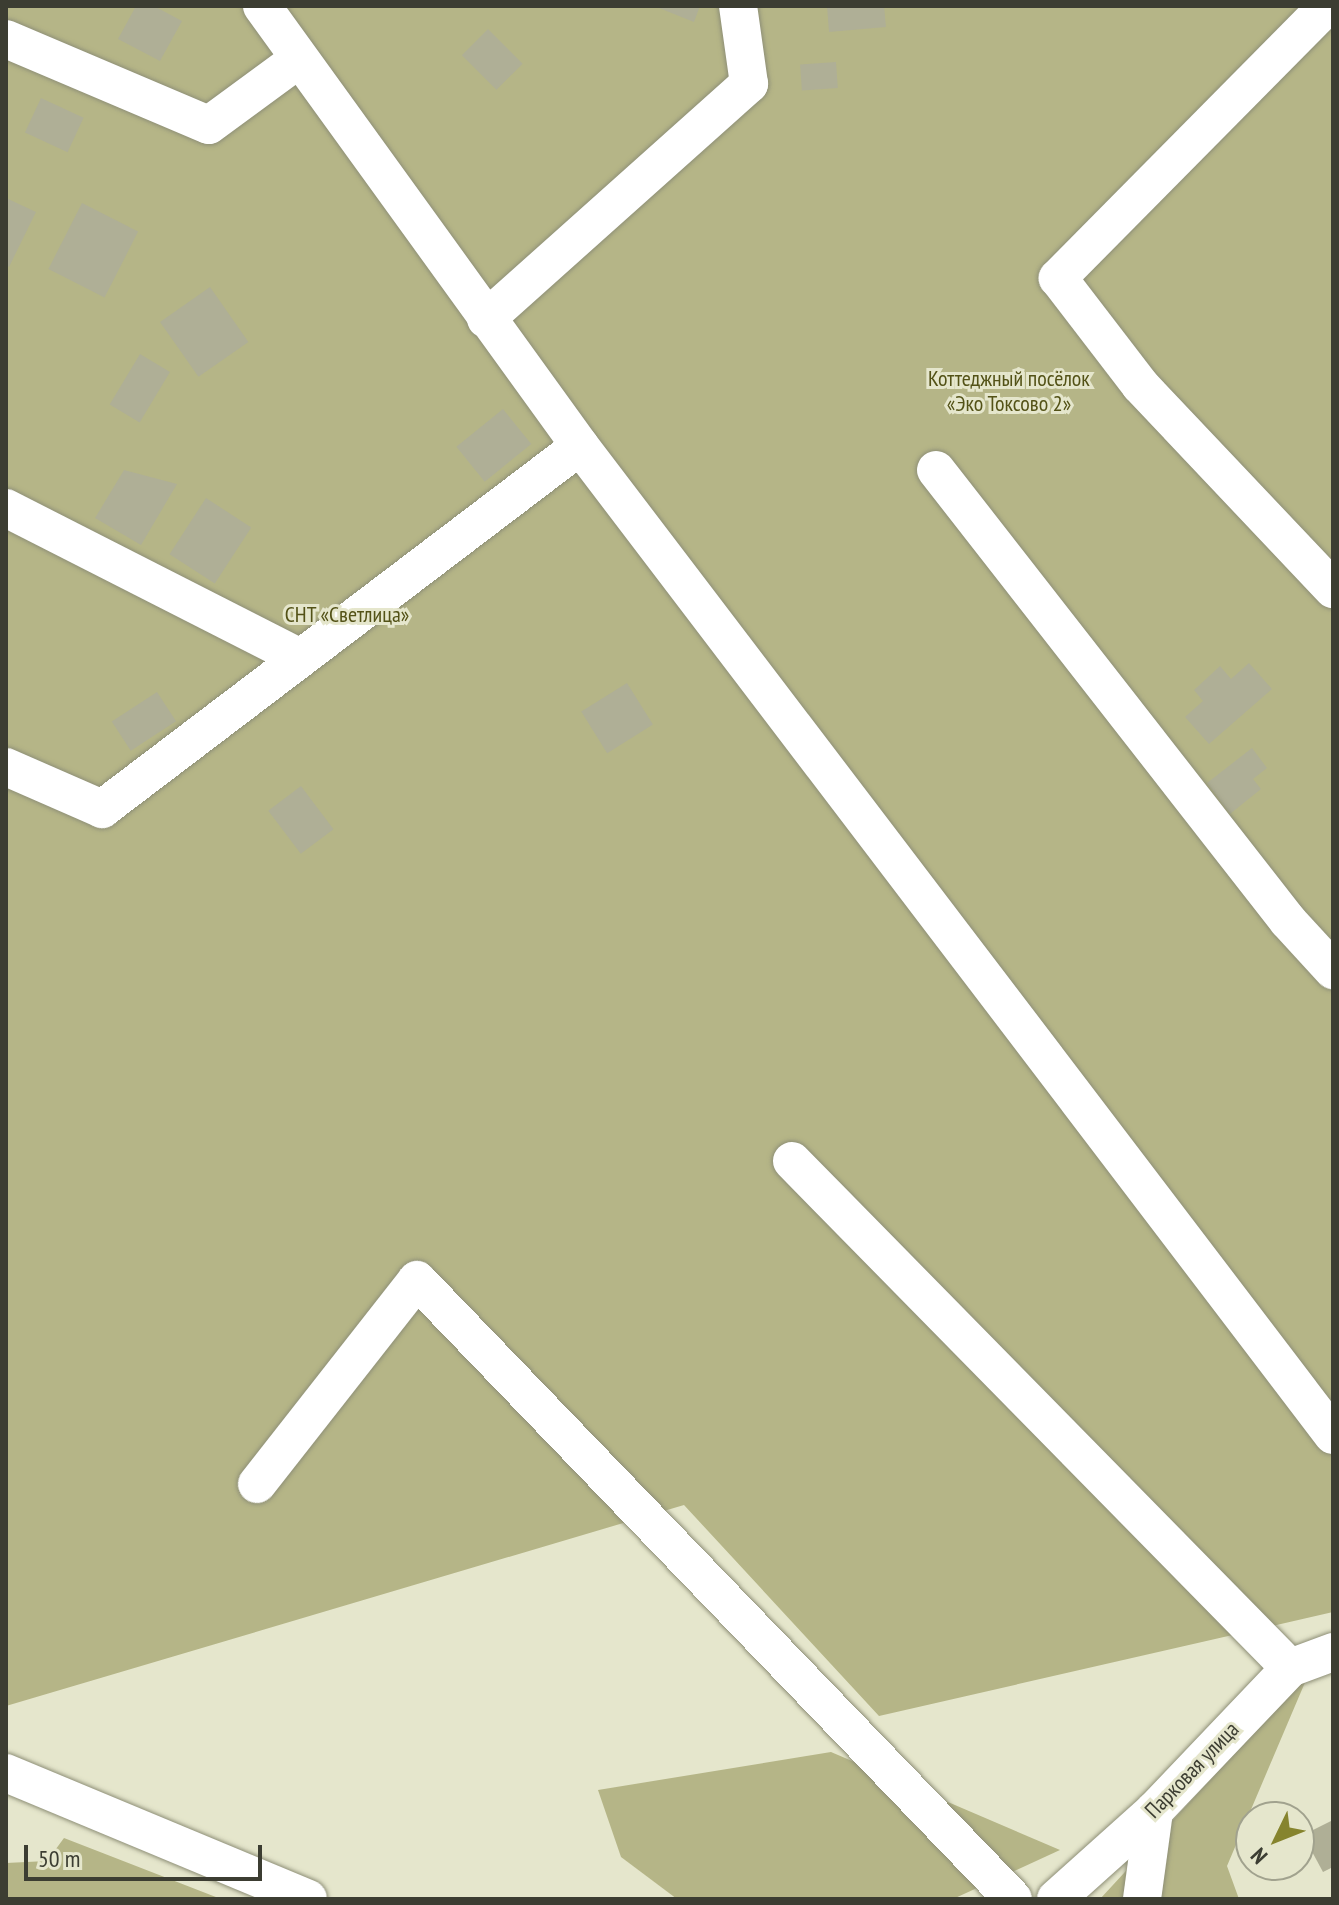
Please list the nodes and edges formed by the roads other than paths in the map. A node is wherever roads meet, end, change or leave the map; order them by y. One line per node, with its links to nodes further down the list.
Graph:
1 (262, 6): 5 (street)
2 (738, 6): 6 (street)
3 (1327, 6): 10 (street)
4 (6, 39): 5 (street)
5 (299, 59): 6 (street)
6 (486, 319): 7 (street)
7 (580, 446): 11 (street); 15 (street)
8 (936, 470): 13 (street)
9 (6, 508): 11 (street)
10 (1333, 589)
11 (300, 658): 12 (street)
12 (6, 767)
13 (1333, 970)
14 (792, 1161): 18 (street)
15 (1333, 1435)
16 (257, 1484): 22 (street)
17 (1333, 1652): 18 (street, Парковая улица)
18 (1290, 1668): 20 (street, Парковая улица)
19 (6, 1773): 21 (street)
20 (1154, 1811): 23 (street, Парковая улица); 24 (street)
21 (308, 1899)
22 (1013, 1899)
23 (1056, 1899)
24 (1142, 1899)

